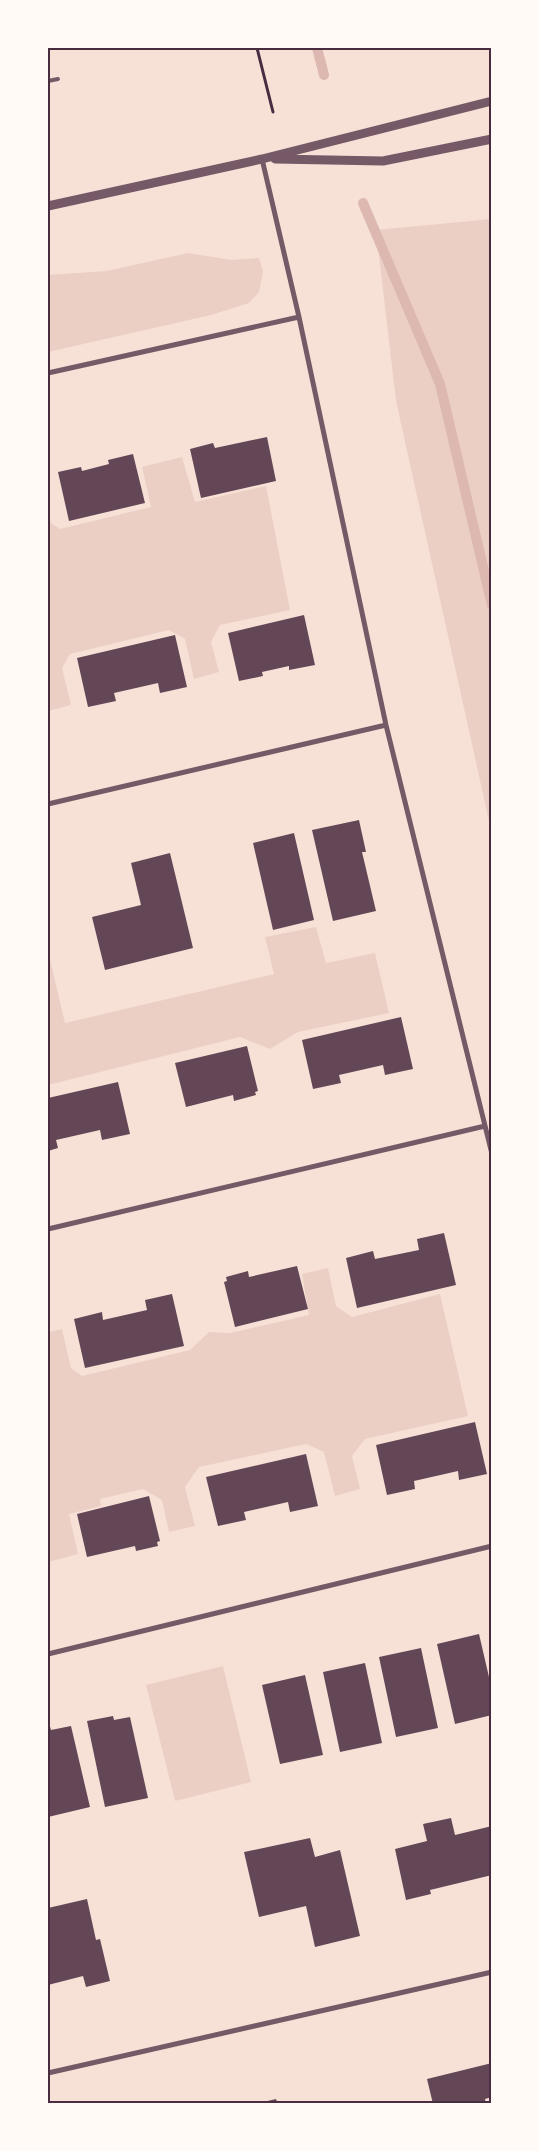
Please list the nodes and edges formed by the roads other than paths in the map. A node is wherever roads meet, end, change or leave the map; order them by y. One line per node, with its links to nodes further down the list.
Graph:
1 (58, 78): 2 (lane)
2 (48, 81)
3 (492, 101): 5 (street)
4 (492, 139): 5 (street)
5 (262, 159): 6 (street); 7 (street)
6 (48, 206)
7 (299, 316): 8 (street); 9 (street)
8 (48, 373)
9 (386, 725): 10 (street); 11 (street)
10 (48, 804)
11 (485, 1126): 12 (street); 13 (street)
12 (492, 1154)
13 (48, 1229)
14 (492, 1546): 15 (street)
15 (48, 1654)
16 (492, 1972): 17 (street)
17 (48, 2073)

